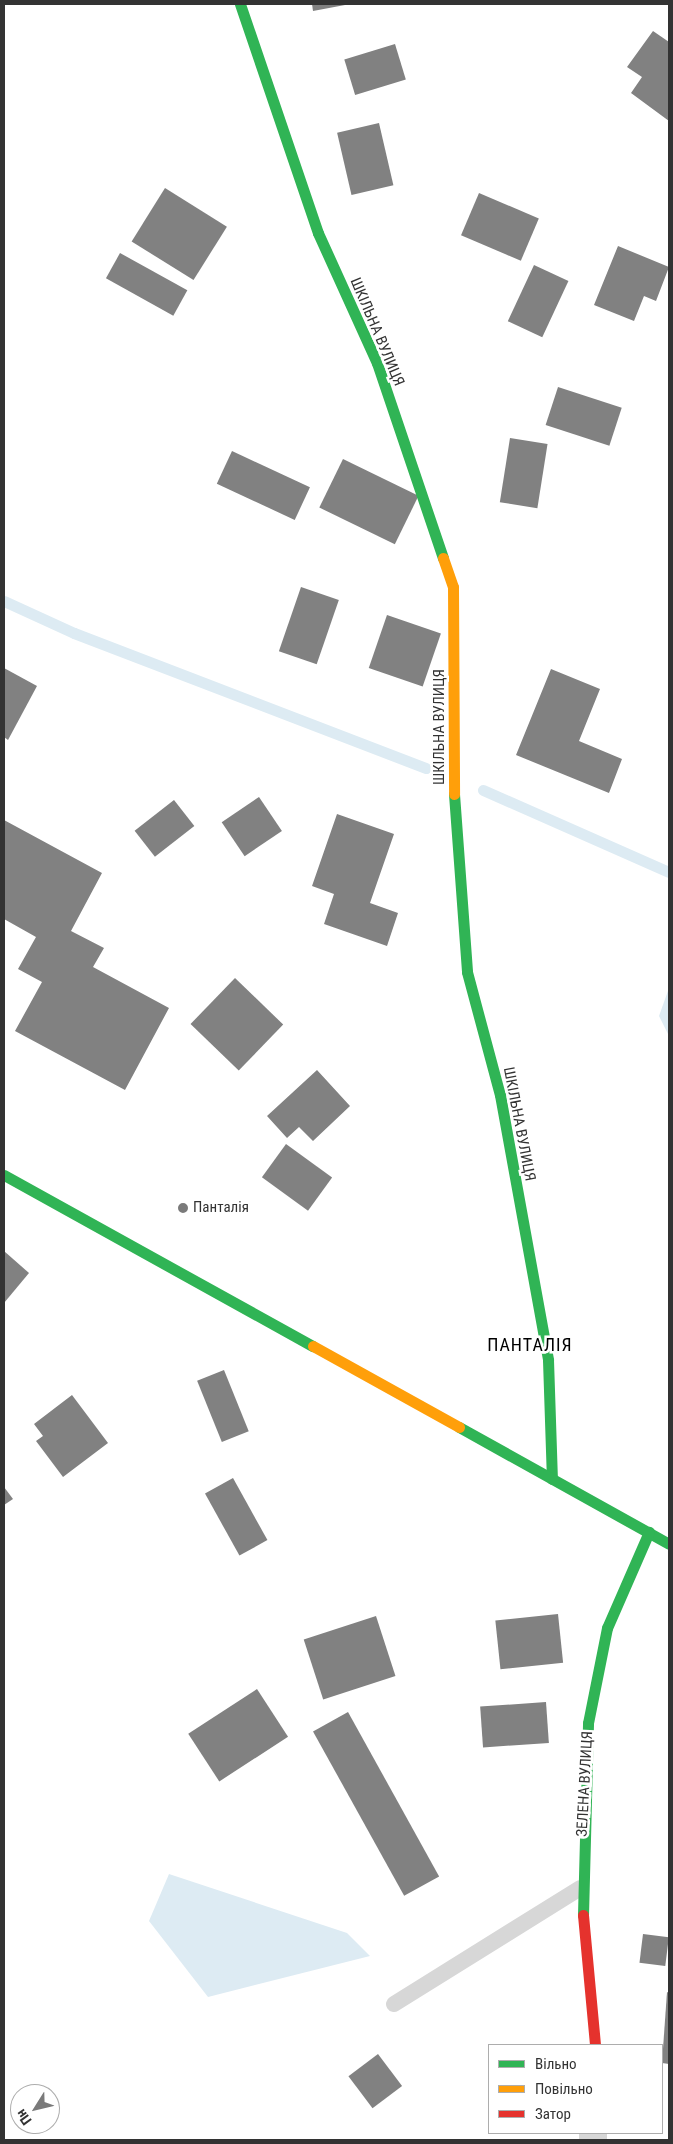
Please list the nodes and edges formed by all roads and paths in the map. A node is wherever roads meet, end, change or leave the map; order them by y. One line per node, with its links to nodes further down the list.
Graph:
1 (240, 4): 3 (main road, ШКІЛЬНА ВУЛИЦЯ)
2 (4, 1175): 3 (main road)
3 (552, 1479): 4 (main road)
4 (648, 1532): 5 (main road); 6 (main road, ЗЕЛЕНА ВУЛИЦЯ)
5 (669, 1544)
6 (580, 1888): 7 (lane); 8 (main road, ЗЕЛЕНА ВУЛИЦЯ)
7 (394, 2004)
8 (595, 2044)

